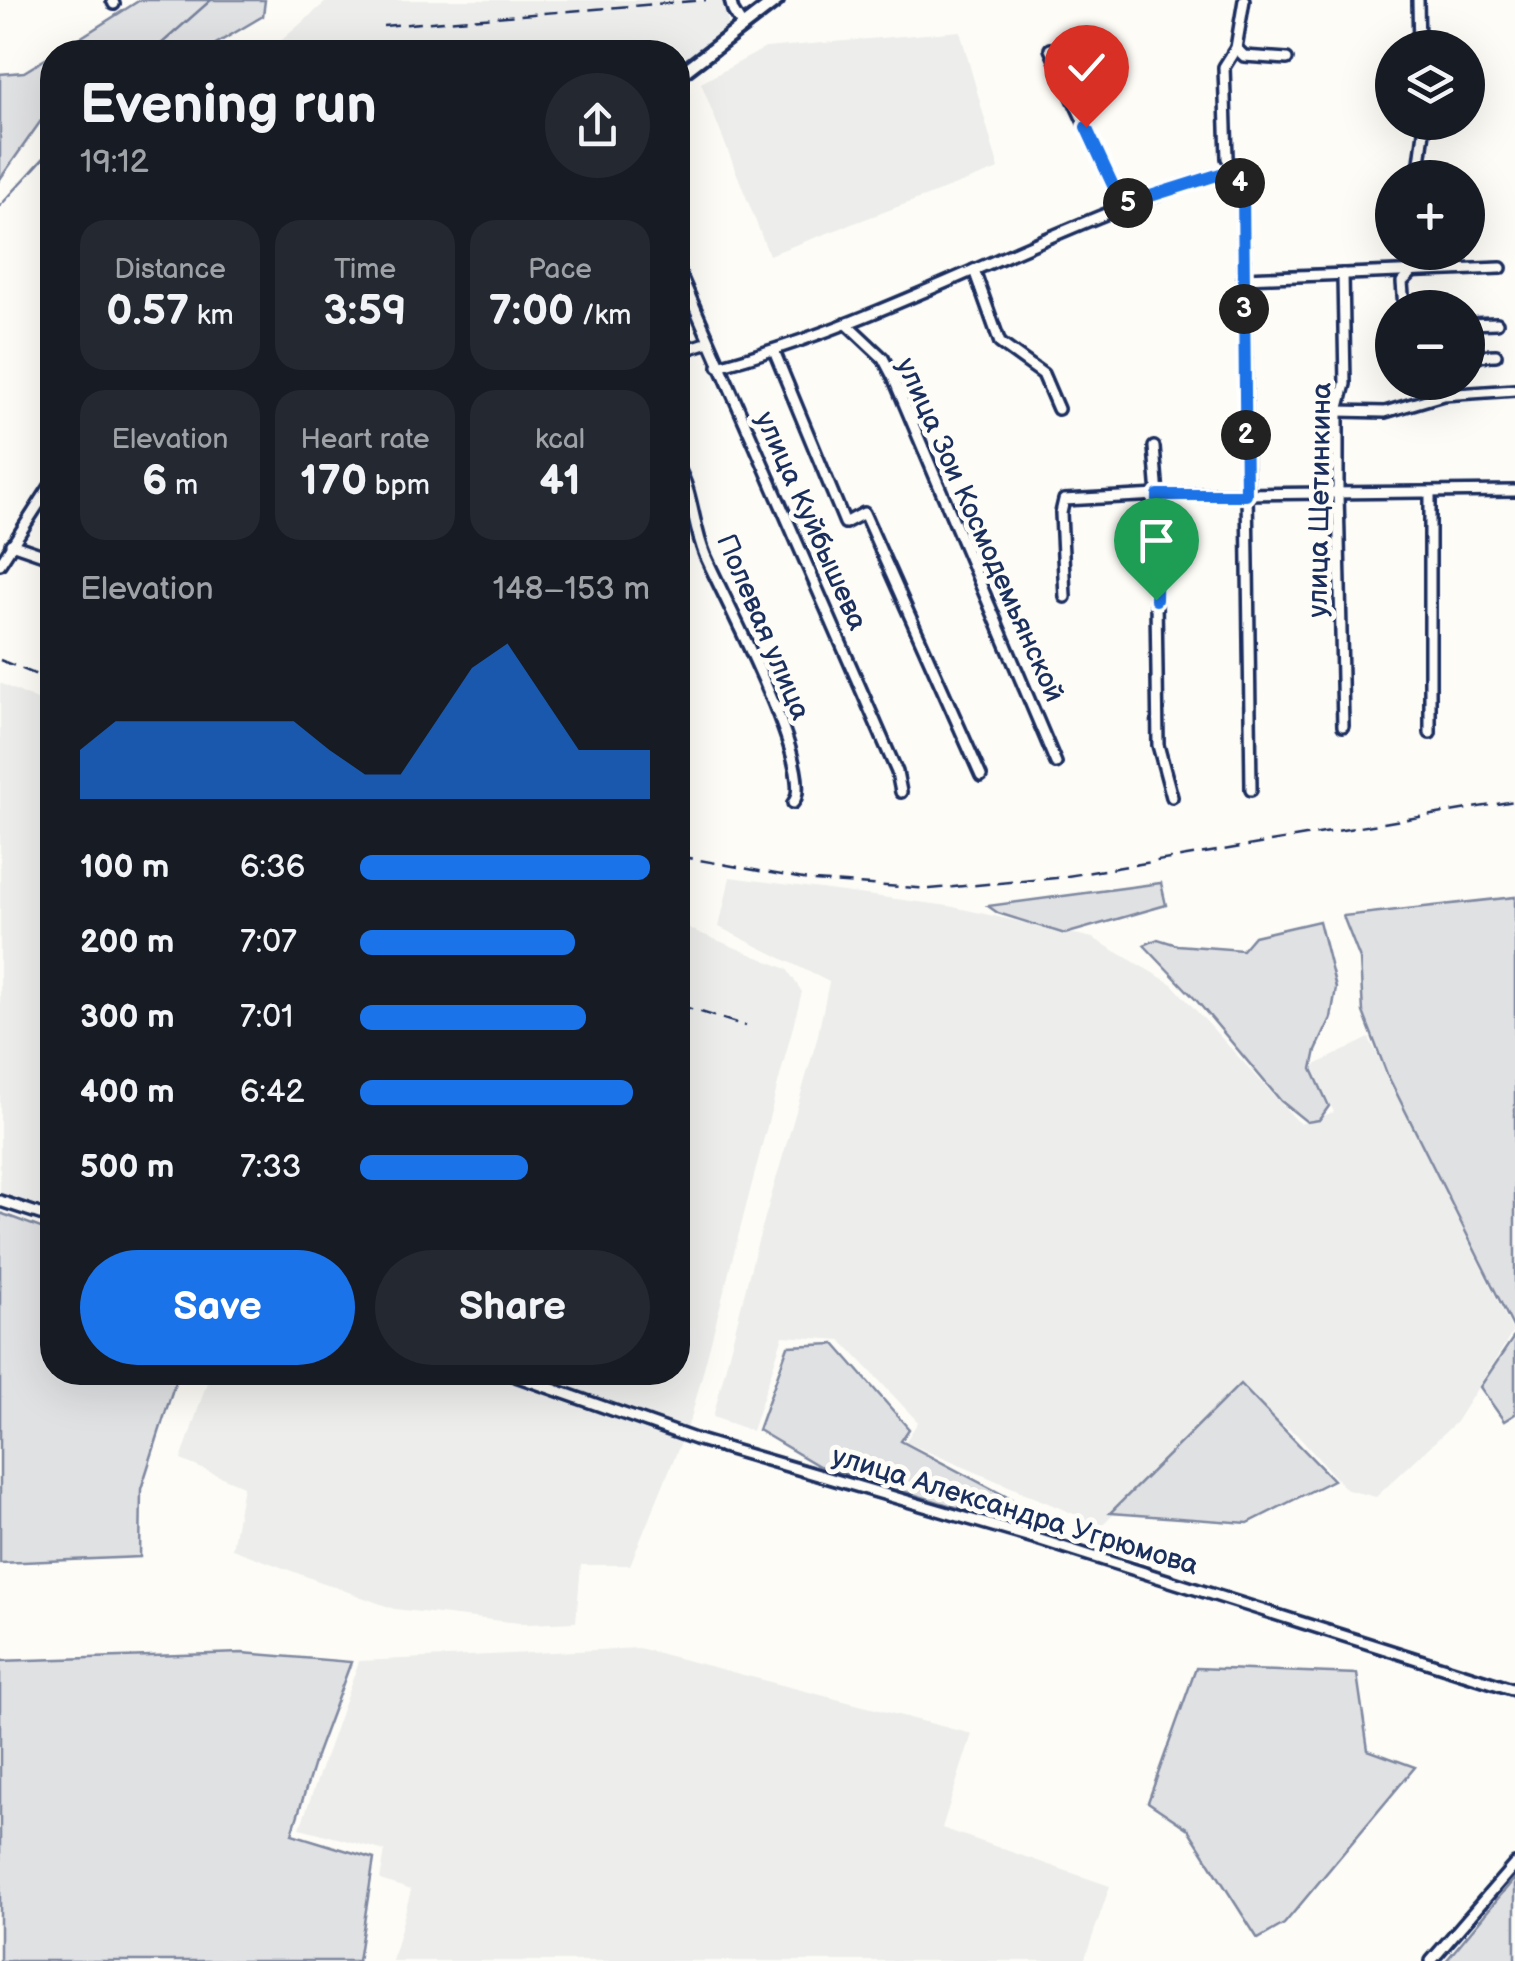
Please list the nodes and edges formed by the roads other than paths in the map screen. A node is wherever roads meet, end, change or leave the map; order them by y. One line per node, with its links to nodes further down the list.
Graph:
1 (730, 0): 5 (street)
2 (777, 0): 5 (street)
3 (1244, 0): 8 (street)
4 (1418, 0): 6 (street)
5 (743, 27): 10 (street)
6 (1419, 30)
7 (1050, 48): 12 (street)
8 (1236, 48): 9 (street); 11 (street)
9 (1287, 59)
10 (690, 67)
11 (1233, 170): 12 (street); 18 (street)
12 (1122, 205): 15 (street)
13 (1485, 268): 14 (street)
14 (1502, 268)
15 (974, 270): 23 (street); 31 (street)
16 (1414, 270): 17 (street); 19 (street)
17 (1343, 274): 18 (street); 32 (street, улица Щетинкина)
18 (1243, 278): 38 (street)
19 (1403, 290)
20 (690, 297): 24 (street, улица Куйбышева)
21 (1485, 323): 22 (street)
22 (1497, 323)
23 (848, 325): 26 (street); 47 (street, улица Зои Космодемьянской)
24 (709, 342): 25 (street); 29 (street, улица Куйбышева)
25 (690, 348)
26 (774, 351): 29 (street); 48 (street)
27 (1485, 355): 28 (street)
28 (1496, 355)
29 (718, 366): 50 (street, улица Куйбышева)
30 (1515, 390): 32 (street)
31 (1058, 409)
32 (1338, 411): 36 (street, улица Щетинкина)
33 (1154, 447): 37 (street)
34 (1515, 492): 35 (street)
35 (1430, 493): 36 (street); 46 (street)
36 (1338, 494): 38 (street); 45 (street, улица Щетинкина)
37 (1158, 495): 38 (street); 44 (street); 51 (street)
38 (1246, 495): 49 (street)
39 (40, 501): 41 (street)
40 (690, 507): 52 (street, Полевая улица)
41 (11, 544): 42 (street); 43 (street)
42 (40, 554)
43 (0, 564)
44 (1066, 597)
45 (1343, 726)
46 (1430, 733)
47 (1056, 762)
48 (981, 776)
49 (1251, 786)
50 (901, 792)
51 (1172, 797)
52 (794, 803)
53 (0, 1201): 54 (street)
54 (40, 1214)
55 (541, 1385): 56 (street, улица Александра Угрюмова)
56 (1515, 1690)
57 (1515, 1864): 58 (street)
58 (1431, 1961)

